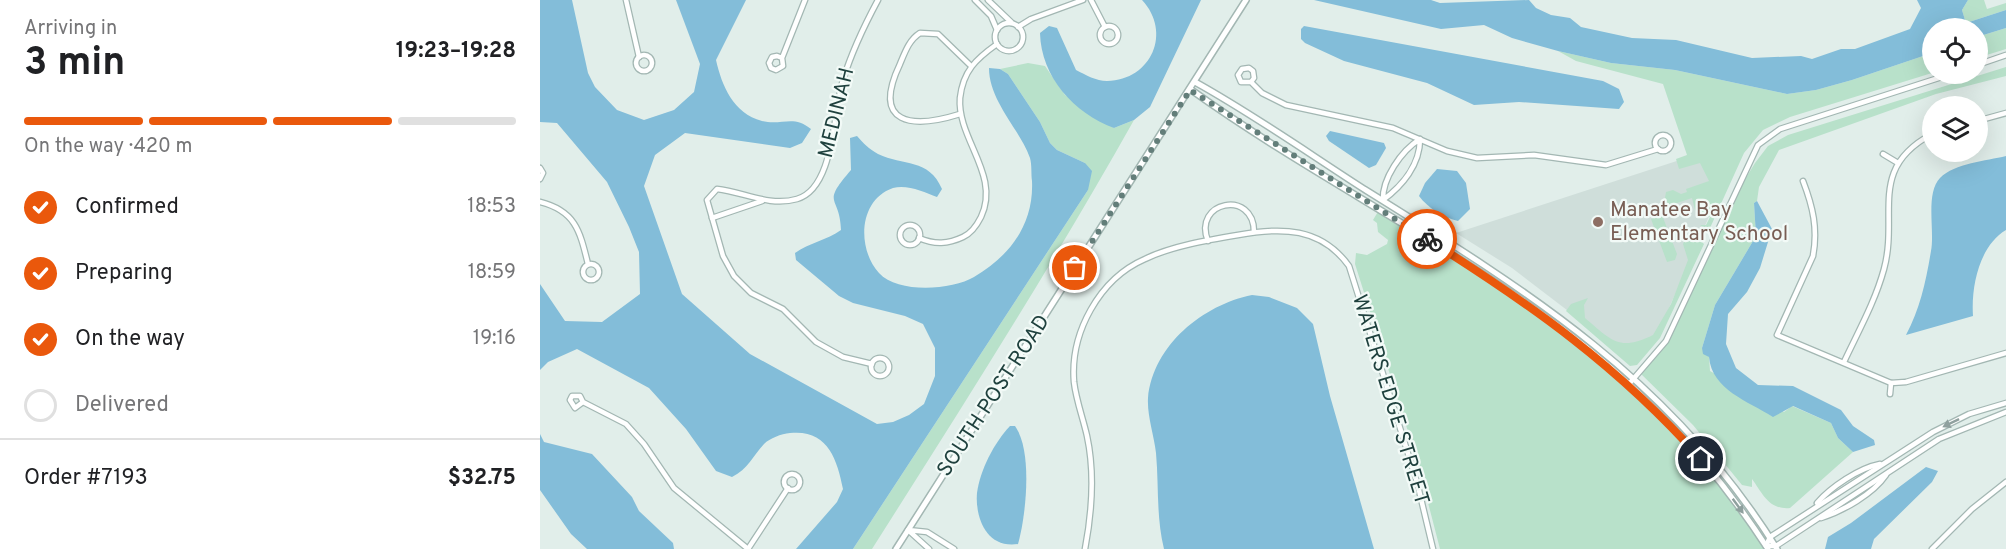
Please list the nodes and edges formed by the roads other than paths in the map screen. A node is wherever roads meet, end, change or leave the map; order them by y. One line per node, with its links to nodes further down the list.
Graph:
1 (626, 0): 14 (street)
2 (805, 0): 15 (street)
3 (878, 0): 36 (street, MEDINAH)
4 (975, 0): 11 (street)
5 (988, 0): 9 (street)
6 (1083, 0): 9 (street)
7 (1091, 0): 10 (street)
8 (1246, 0): 18 (street, SOUTH POST ROAD)
9 (1016, 25): 11 (street); 12 (street)
10 (1105, 27)
11 (997, 30): 12 (street)
12 (997, 44): 17 (street)
13 (2006, 56): 16 (street)
14 (639, 57)
15 (782, 58)
16 (1988, 62)
17 (970, 65): 23 (street); 23 (street)
18 (1195, 82): 21 (street, SOUTH POST ROAD); 35 (street)
19 (1251, 82): 26 (street)
20 (1922, 83): 49 (street)
21 (1190, 90): 38 (street); 65 (street, SOUTH POST ROAD)
22 (2006, 113): 24 (street)
23 (960, 114): 41 (street)
24 (1988, 118)
25 (1922, 139): 30 (street)
26 (1420, 140): 27 (street); 29 (street); 31 (street)
27 (1658, 149)
28 (1883, 154): 30 (street)
29 (1401, 159): 31 (street); 35 (street)
30 (1898, 163): 47 (street)
31 (1412, 167): 35 (street)
32 (540, 168): 33 (street)
33 (540, 179)
34 (1803, 182): 47 (street)
35 (1383, 200): 38 (street); 44 (street)
36 (762, 201): 39 (street); 39 (street, MEDINAH)
37 (540, 202): 43 (street)
38 (1379, 210): 45 (street)
39 (712, 219): 48 (street, MEDINAH)
40 (1254, 232): 42 (street); 42 (street); 74 (street, WATERS EDGE STREET)
41 (919, 238): 41 (street)
42 (1208, 241): 73 (street)
43 (588, 264)
44 (1502, 276): 45 (street); 49 (street)
45 (1497, 284): 51 (street)
46 (2006, 353): 50 (street)
47 (1844, 362): 50 (street)
48 (872, 364)
49 (1634, 378): 51 (street); 66 (street)
50 (1891, 383): 52 (street)
51 (1629, 384): 67 (street, one-way to 67)
52 (1890, 394)
53 (583, 402): 69 (street)
54 (2006, 403): 57 (street, one-way to 57)
55 (2006, 412): 56 (street)
56 (1889, 471): 59 (street); 64 (street)
57 (1861, 475): 59 (street); 61 (street); 63 (street)
58 (2006, 482): 75 (street)
59 (1867, 485): 62 (street)
60 (788, 488): 69 (street)
61 (1828, 498): 62 (street); 63 (street)
62 (1833, 508): 64 (street)
63 (1811, 510): 66 (street)
64 (1816, 519): 68 (street)
65 (908, 530): 70 (street, SOUTH POST ROAD); 71 (street); 72 (street)
66 (1770, 537): 67 (street); 68 (street)
67 (1767, 548): 68 (street)
68 (1776, 548)
69 (748, 549)
70 (896, 549)
71 (929, 549)
72 (954, 549)
73 (1085, 549)
74 (1433, 549)
75 (1932, 549)

